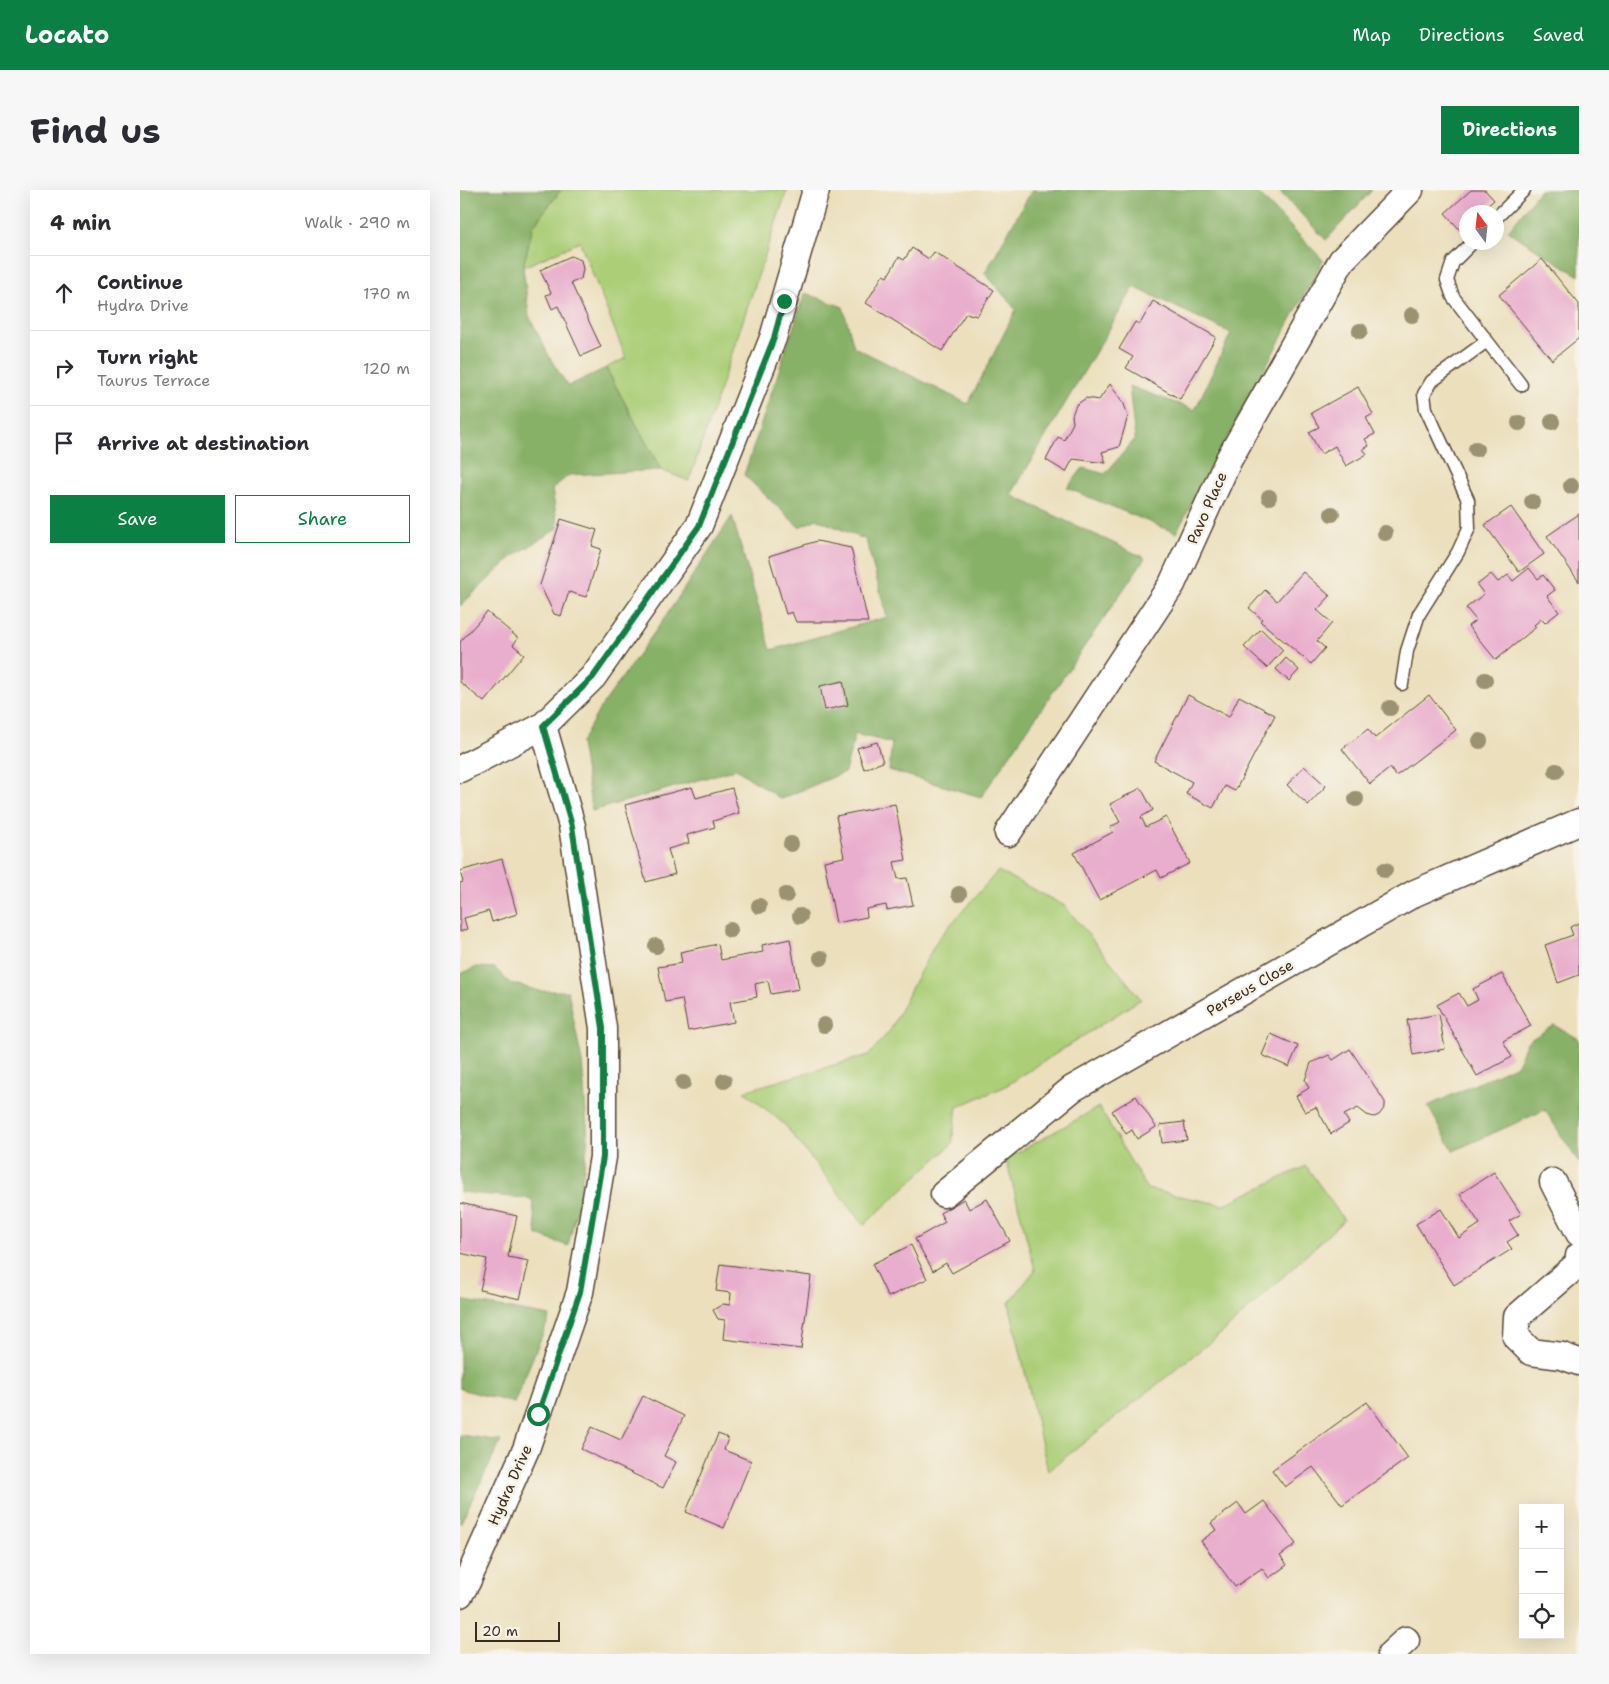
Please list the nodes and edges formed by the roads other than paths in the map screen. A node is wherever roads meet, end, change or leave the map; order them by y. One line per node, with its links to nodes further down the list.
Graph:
1 (816, 190): 9 (street)
2 (1410, 190): 12 (street, Pavo Place)
3 (1524, 190): 4 (lane)
4 (1504, 210)
5 (1465, 250): 6 (lane)
6 (1487, 341): 7 (lane); 8 (lane)
7 (1521, 385)
8 (1402, 684)
9 (543, 726): 10 (street); 18 (street, Hydra Drive)
10 (460, 769)
11 (1579, 822): 14 (street, Perseus Close)
12 (1008, 832)
13 (1553, 1182): 15 (street)
14 (944, 1194)
15 (1579, 1233)
16 (1579, 1256): 17 (street)
17 (1579, 1362)
18 (460, 1594)

